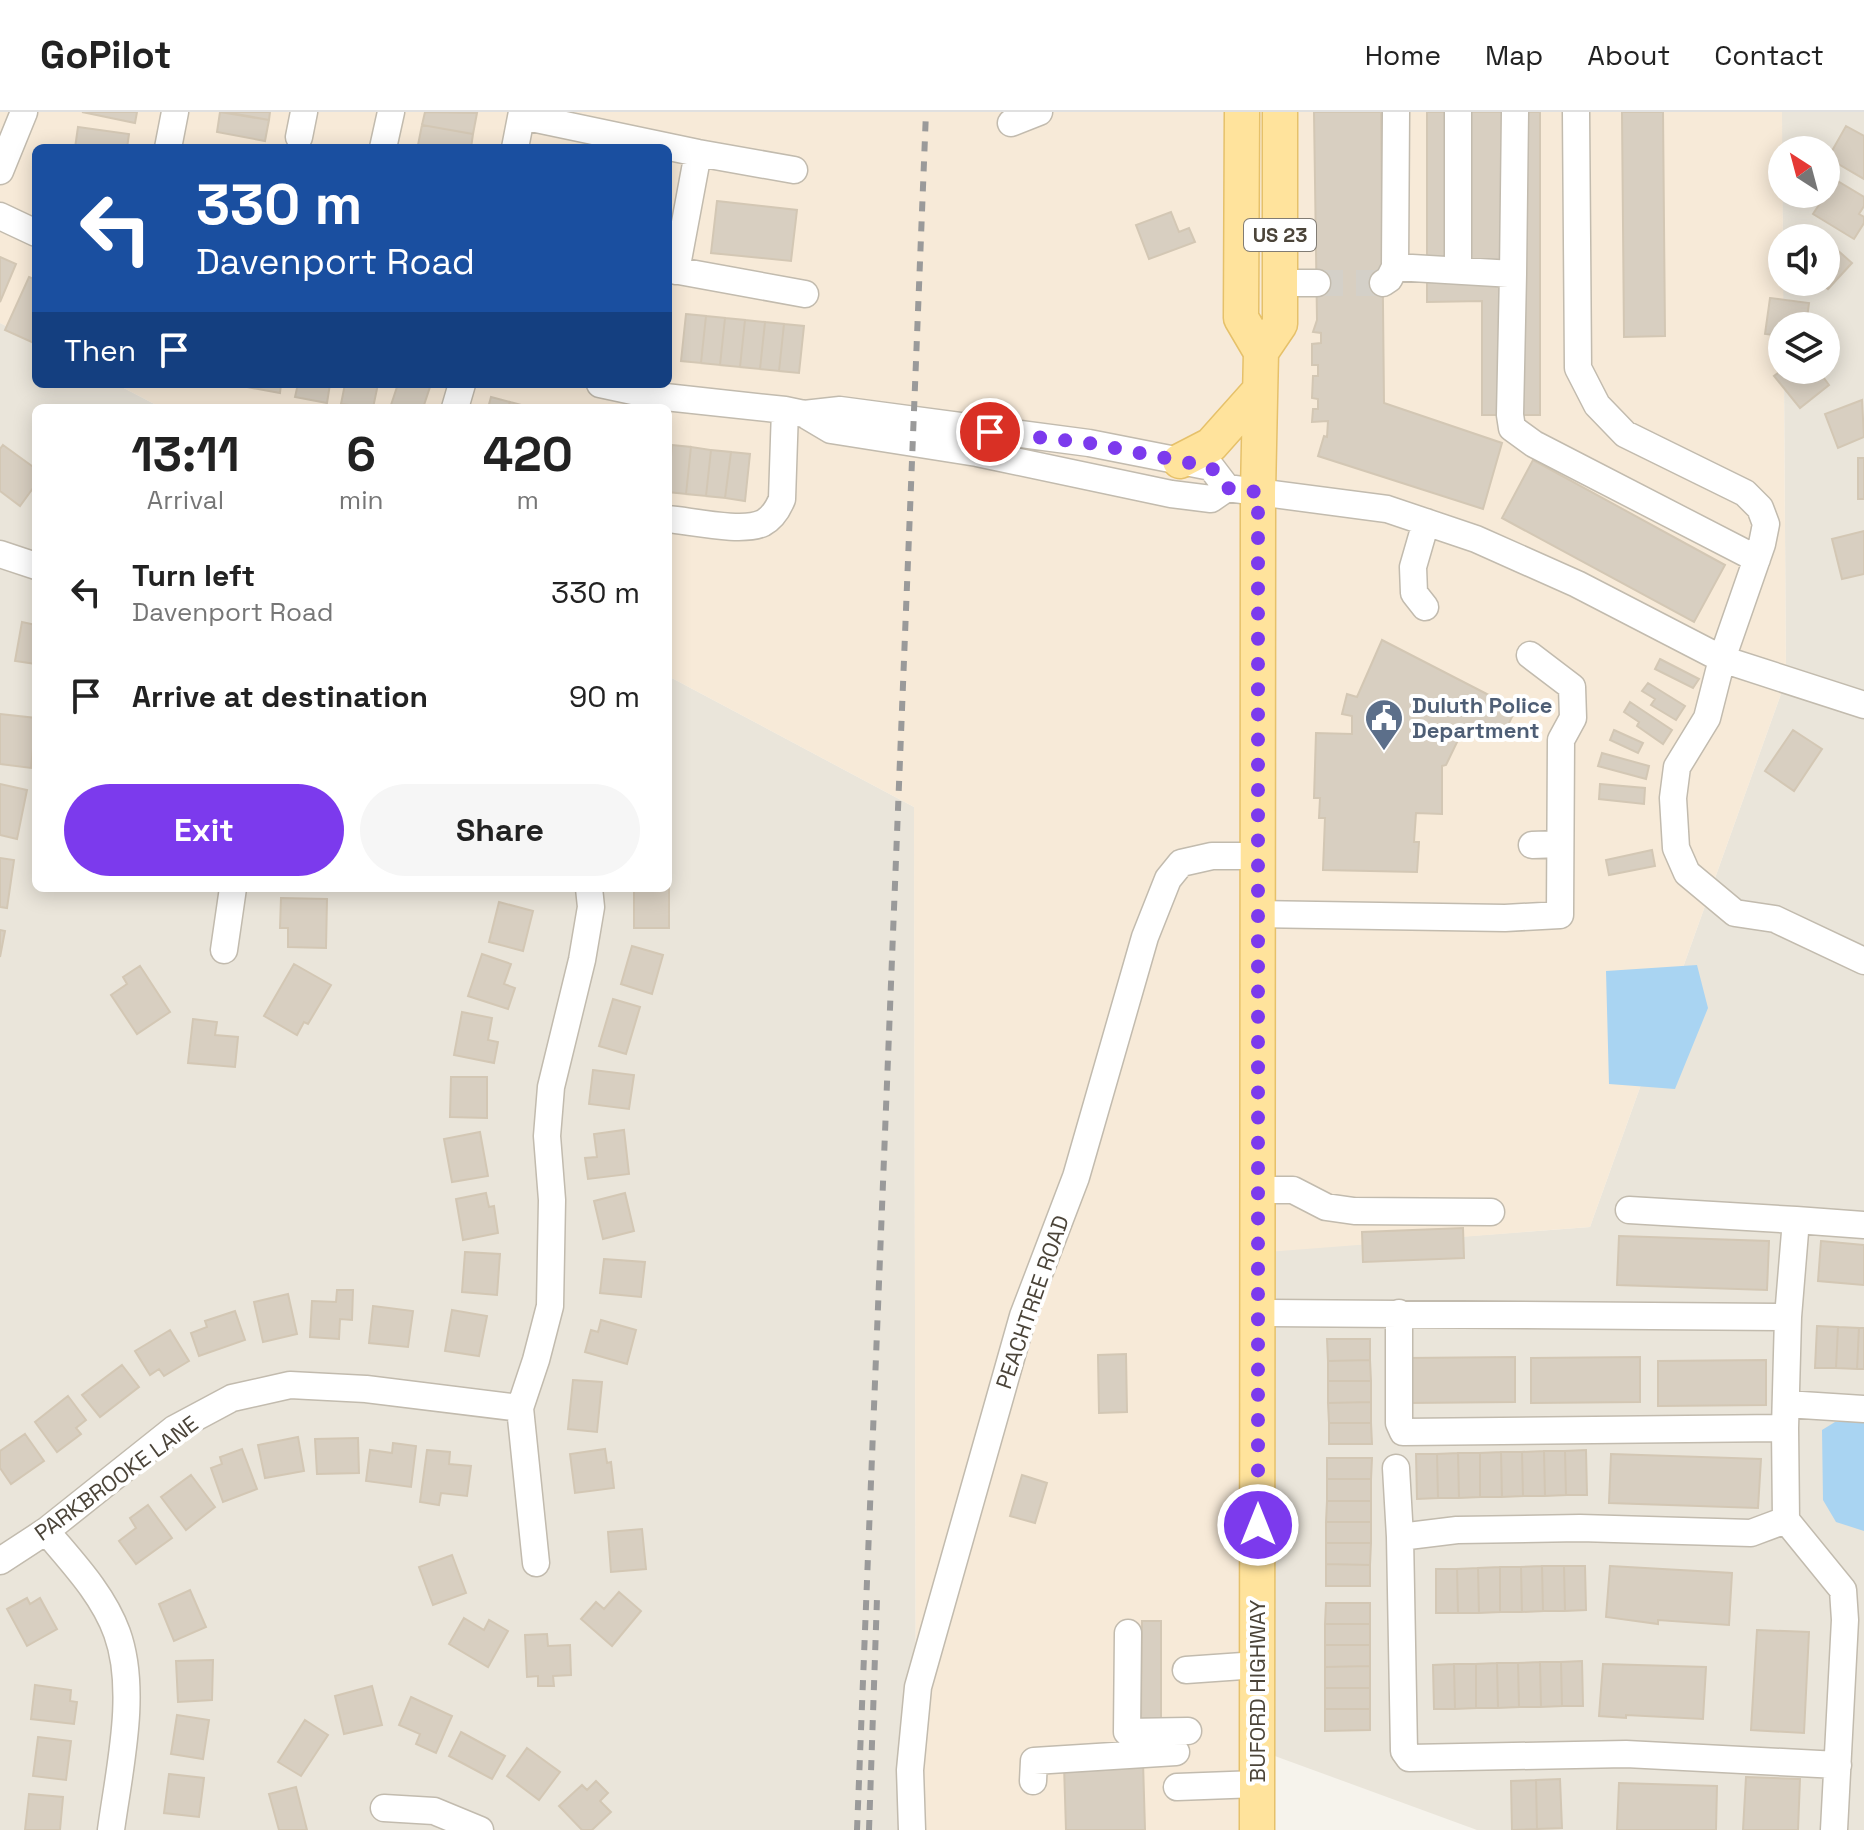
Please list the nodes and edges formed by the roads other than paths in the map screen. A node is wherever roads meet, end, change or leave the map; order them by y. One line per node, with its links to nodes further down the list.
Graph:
1 (24, 112): 20 (street)
2 (175, 112): 13 (street)
3 (391, 112): 14 (street)
4 (1039, 112): 12 (street)
5 (1242, 112): 29 (main road, US 23)
6 (1280, 112): 26 (main road, BUFORD HIGHWAY / US 23)
7 (1396, 112): 24 (street)
8 (1458, 112): 24 (street)
9 (1515, 112): 25 (street)
10 (1576, 112): 37 (street)
11 (522, 114): 15 (street); 16 (street)
12 (1011, 123)
13 (169, 144)
14 (384, 144)
15 (516, 144)
16 (657, 144)
17 (672, 147): 18 (street)
18 (698, 153): 19 (street); 23 (street)
19 (794, 170)
20 (0, 171)
21 (0, 216): 22 (street)
22 (32, 231)
23 (672, 270): 28 (street)
24 (1458, 270): 25 (street)
25 (1513, 274): 37 (street)
26 (1280, 283): 27 (street); 29 (main road, BUFORD HIGHWAY / US 23)
27 (1317, 283)
28 (805, 294)
29 (1261, 352): 31 (main road, BUFORD HIGHWAY / US 23)
30 (619, 388): 32 (street)
31 (1260, 390): 33 (main road); 34 (main road, BUFORD HIGHWAY / US 23)
32 (794, 412): 33 (street); 34 (street); 35 (street)
33 (1180, 461): 34 (street)
34 (1243, 490): 36 (street); 44 (main road, BUFORD HIGHWAY / US 23)
35 (672, 519)
36 (1426, 522): 38 (street); 40 (street)
37 (1757, 559): 40 (street)
38 (1425, 607)
39 (1530, 655): 42 (street)
40 (1722, 659): 41 (street); 49 (street)
41 (1864, 705)
42 (1560, 844): 43 (street); 47 (street)
43 (1532, 845)
44 (1259, 856): 47 (main road, BUFORD HIGHWAY / US 23); 77 (street, PEACHTREE ROAD)
45 (232, 892): 48 (street)
46 (589, 892): 58 (street)
47 (1259, 914): 50 (main road, BUFORD HIGHWAY / US 23)
48 (224, 950)
49 (1864, 961)
50 (1258, 1190): 52 (street); 55 (main road, BUFORD HIGHWAY / US 23)
51 (1629, 1210): 53 (street)
52 (1491, 1212)
53 (1796, 1220): 54 (street); 57 (street)
54 (1864, 1225)
55 (1258, 1313): 56 (street); 68 (main road, BUFORD HIGHWAY / US 23)
56 (1399, 1313): 57 (street); 60 (street)
57 (1788, 1317): 60 (street)
58 (520, 1408): 63 (street, PARKBROOKE LANE); 66 (street)
59 (1864, 1409): 60 (street)
60 (1785, 1416): 62 (street)
61 (1396, 1468): 64 (street)
62 (1786, 1520): 64 (street); 70 (street)
63 (46, 1531): 65 (street, PARKBROOKE LANE); 75 (street)
64 (1400, 1537): 70 (street)
65 (0, 1561)
66 (536, 1563)
67 (1128, 1633): 71 (street)
68 (1257, 1665): 69 (street); 72 (main road, BUFORD HIGHWAY / US 23)
69 (1186, 1670)
70 (1838, 1765): 79 (street)
71 (1033, 1781)
72 (1257, 1784): 73 (street); 78 (main road, BUFORD HIGHWAY / US 23)
73 (1177, 1787)
74 (384, 1808): 76 (street)
75 (111, 1830)
76 (480, 1830)
77 (912, 1830)
78 (1257, 1830)
79 (1834, 1830)

